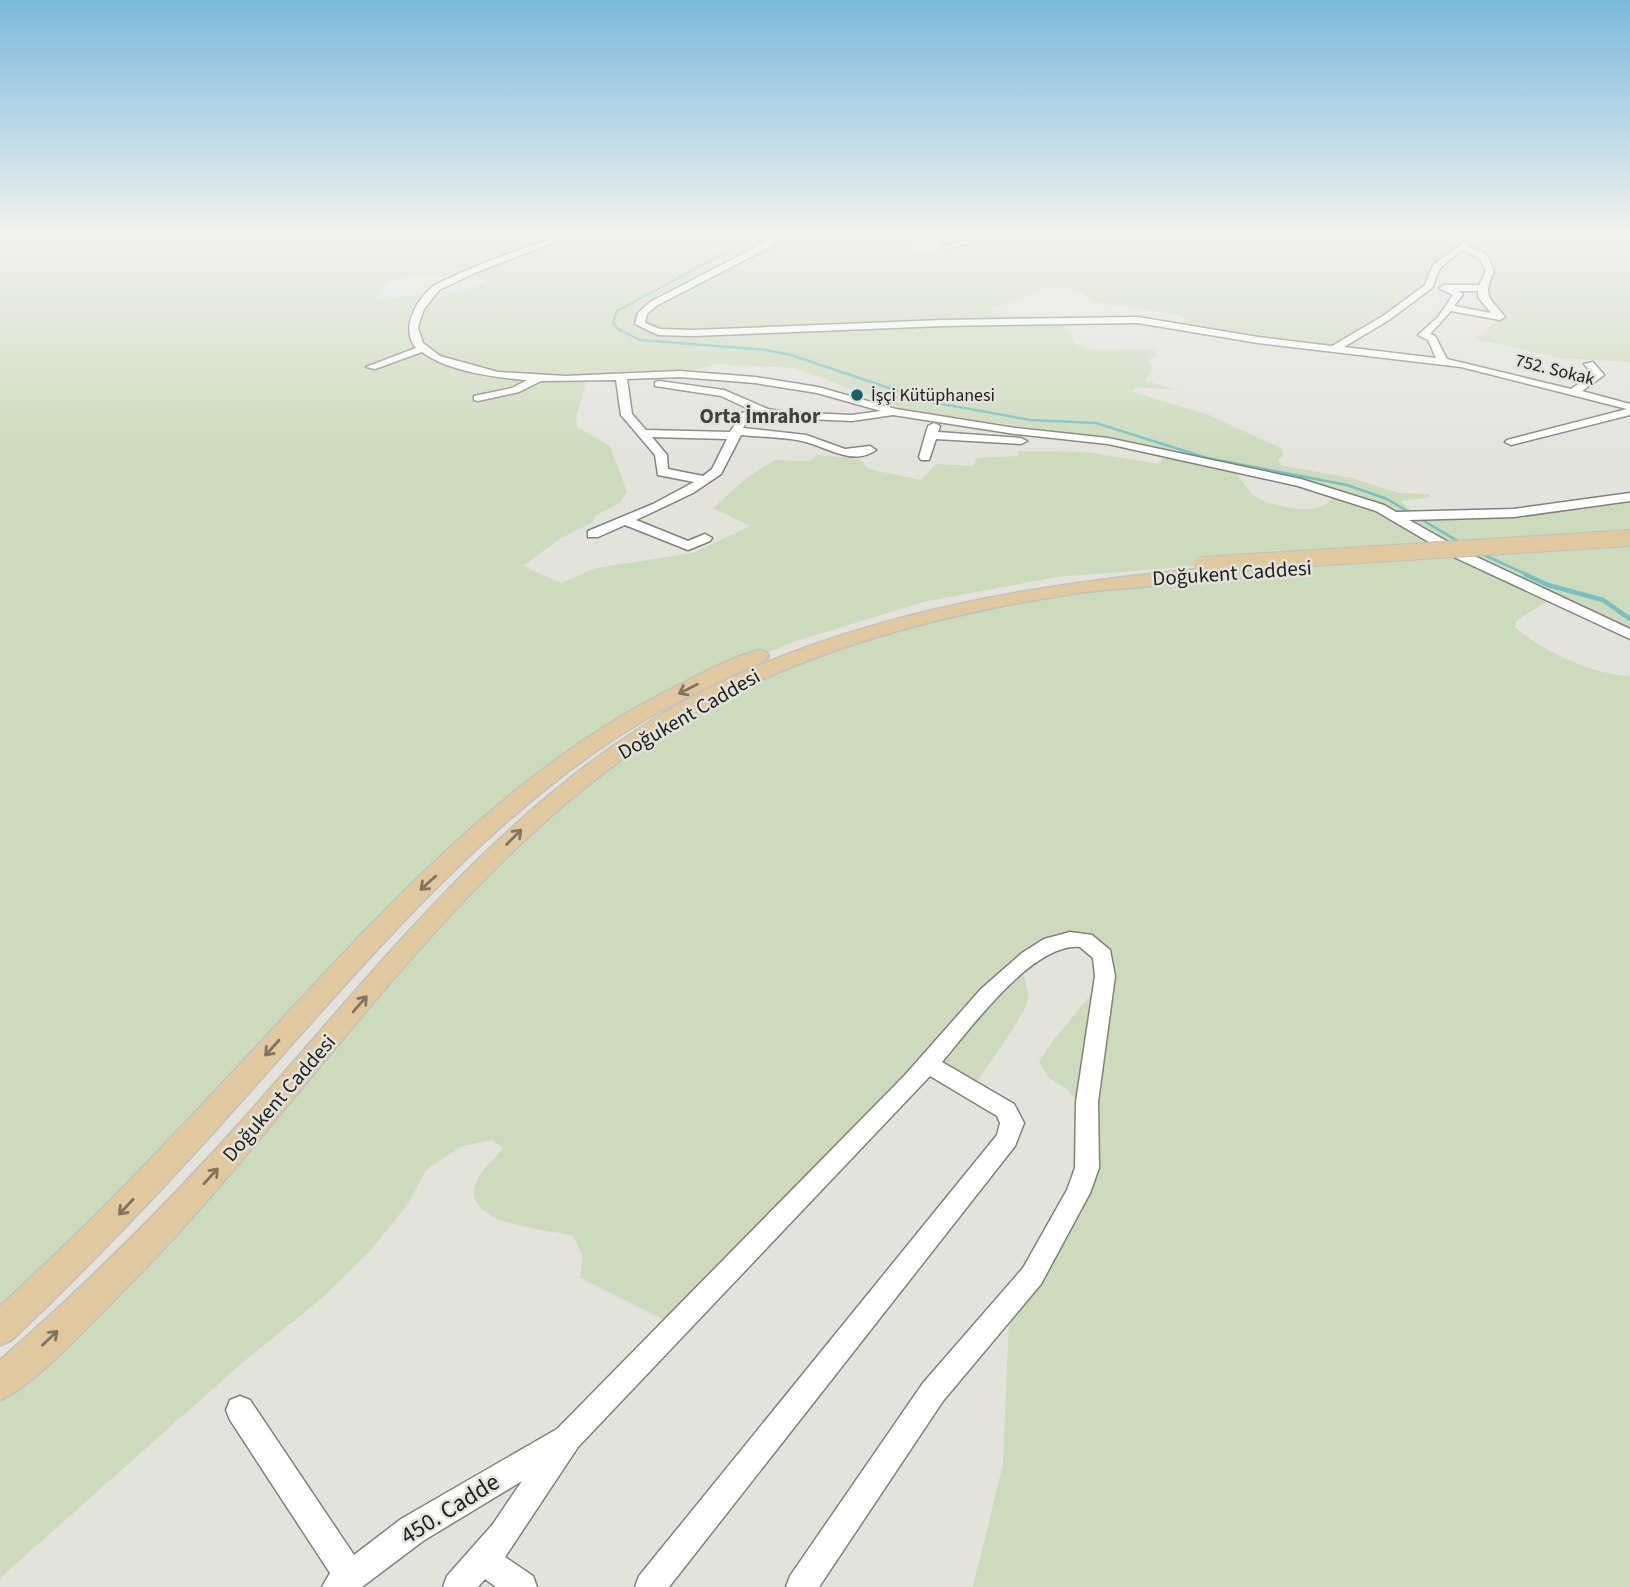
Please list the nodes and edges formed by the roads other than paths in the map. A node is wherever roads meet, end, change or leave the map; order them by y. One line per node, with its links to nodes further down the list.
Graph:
1 (419, 309): 7 (street)
2 (647, 309): 8 (street, 752. Sokak)
3 (1398, 309): 8 (street)
4 (1447, 309): 9 (street)
5 (1454, 309): 6 (street)
6 (1493, 309)
7 (422, 349): 11 (street); 13 (street)
8 (1334, 349): 9 (street, 752. Sokak)
9 (1443, 361): 14 (street, 752. Sokak)
10 (1589, 365): 14 (street)
11 (371, 367)
12 (621, 377): 13 (street); 17 (street); 18 (street); 20 (street)
13 (538, 379): 15 (street)
14 (1575, 391): 16 (street, 752. Sokak)
15 (478, 398)
16 (1630, 409): 24 (street)
17 (761, 410): 18 (street); 21 (street)
18 (895, 412): 19 (street)
19 (934, 419): 22 (street); 23 (street)
20 (644, 433): 21 (street); 27 (street)
21 (737, 434): 25 (street); 27 (street)
22 (934, 435): 23 (street); 26 (street)
23 (1054, 436): 29 (street)
24 (1511, 442)
25 (870, 450)
26 (925, 457)
27 (705, 480): 30 (street)
28 (1630, 497): 29 (street)
29 (1396, 516): 36 (street)
30 (624, 520): 31 (street); 32 (street)
31 (593, 534)
32 (705, 538)
33 (1630, 538): 35 (main road, Doğukent Caddesi, bridge)
34 (1630, 549): 35 (main road, Doğukent Caddesi)
35 (1206, 569): 38 (main road, Doğukent Caddesi, one-way to 38); 39 (main road, Doğukent Caddesi, one-way to 35)
36 (1630, 635)
37 (928, 1064): 41 (street); 46 (street); 47 (street)
38 (0, 1329)
39 (0, 1383)
40 (240, 1410): 43 (street)
41 (568, 1437): 42 (street); 43 (street, 450. Cadde)
42 (482, 1559): 44 (street); 45 (street)
43 (344, 1582)
44 (458, 1587)
45 (522, 1587)
46 (650, 1587)
47 (801, 1587)

